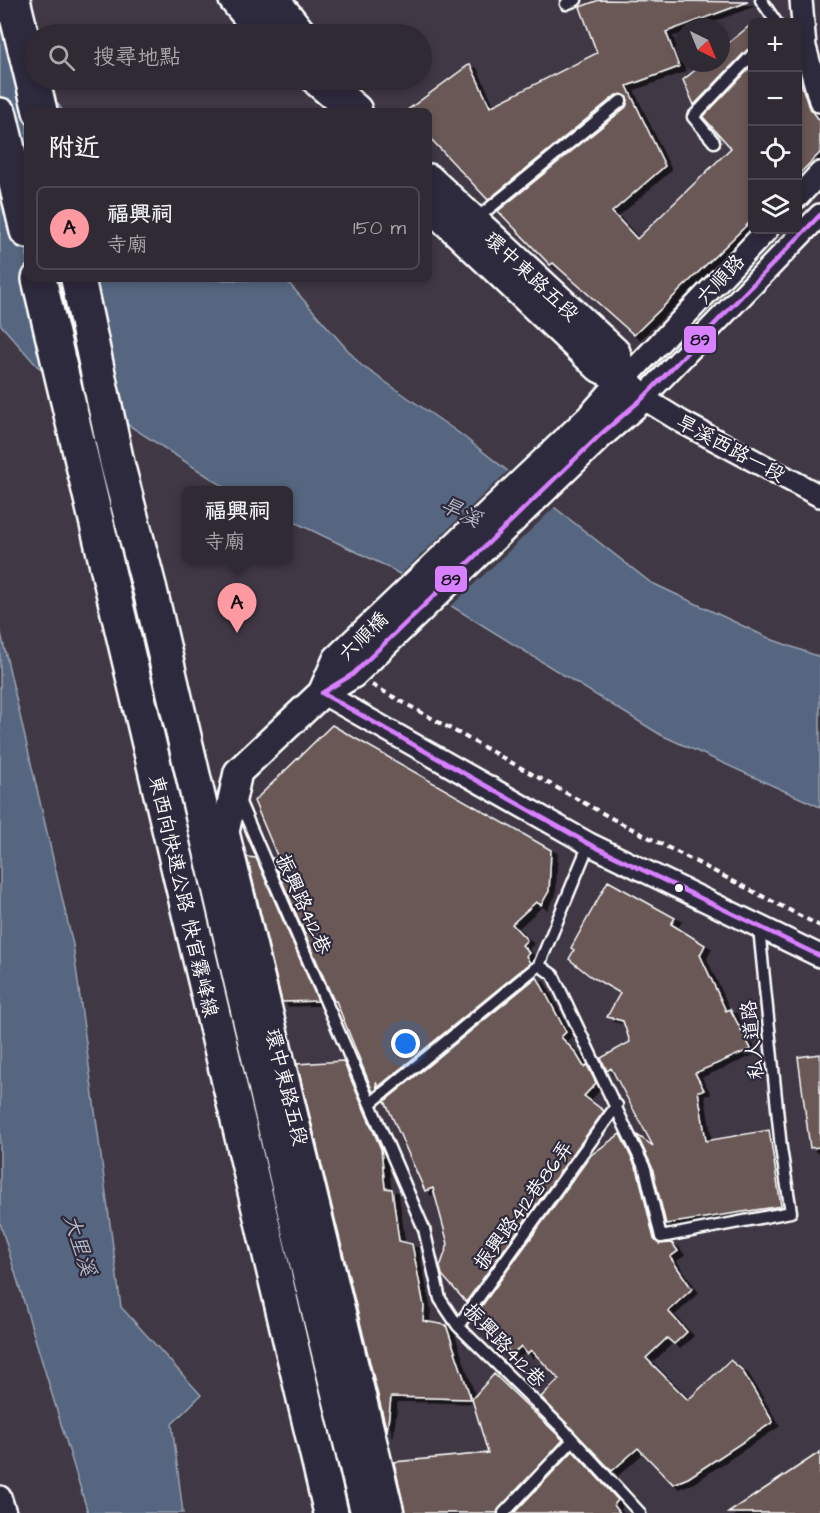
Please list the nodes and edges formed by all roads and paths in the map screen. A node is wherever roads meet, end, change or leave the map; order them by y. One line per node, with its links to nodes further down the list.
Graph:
1 (13, 0): 12 (highway)
2 (233, 0): 9 (street)
3 (253, 0): 10 (highway)
4 (276, 0): 11 (street)
5 (762, 0): 7 (lane)
6 (801, 0): 8 (street)
7 (773, 18)
8 (801, 18)
9 (253, 24)
10 (273, 24)
11 (295, 24)
12 (24, 45)
13 (802, 47): 20 (street)
14 (748, 61): 26 (lane)
15 (35, 90): 21 (highway)
16 (310, 90): 22 (street)
17 (331, 90): 23 (highway)
18 (347, 90): 24 (street)
19 (621, 101): 33 (lane)
20 (820, 101)
21 (39, 108)
22 (328, 108)
23 (352, 108)
24 (362, 108)
25 (0, 115): 32 (highway)
26 (714, 142)
27 (820, 174): 29 (street)
28 (432, 181): 33 (street, 環中東路五段)
29 (802, 193)
30 (432, 209): 37 (street, 環中東路五段)
31 (820, 215): 37 (street, 六順路)
32 (24, 218)
33 (474, 222): 37 (street, 環中東路五段)
34 (764, 234): 37 (street, 六順路)
35 (40, 282): 53 (highway, 東西向快速公路 快官霧峰線)
36 (79, 282): 54 (highway, 東西向快速公路 快官霧峰線)
37 (634, 389): 38 (street, 旱溪西路一段); 39 (street, 六順橋); 40 (street, 六順橋)
38 (820, 496)
39 (353, 674): 40 (street, 六順橋); 43 (path)
40 (322, 693): 41 (street, 環中東路五段); 42 (street)
41 (233, 786): 47 (lane, 振興路412巷); 55 (street, 環中東路五段)
42 (589, 844): 44 (street); 46 (lane)
43 (820, 926)
44 (759, 928): 45 (street); 48 (lane, 私人道路)
45 (820, 956)
46 (539, 965): 47 (lane); 48 (lane)
47 (371, 1103): 49 (lane, 振興路412巷)
48 (617, 1105): 49 (lane, 振興路412巷86弄)
49 (458, 1326): 50 (lane, 振興路412巷)
50 (573, 1440): 56 (lane); 57 (lane, 振興路412巷)
51 (0, 1497): 52 (street)
52 (5, 1513)
53 (331, 1513)
54 (368, 1513)
55 (390, 1513)
56 (504, 1513)
57 (640, 1513)

